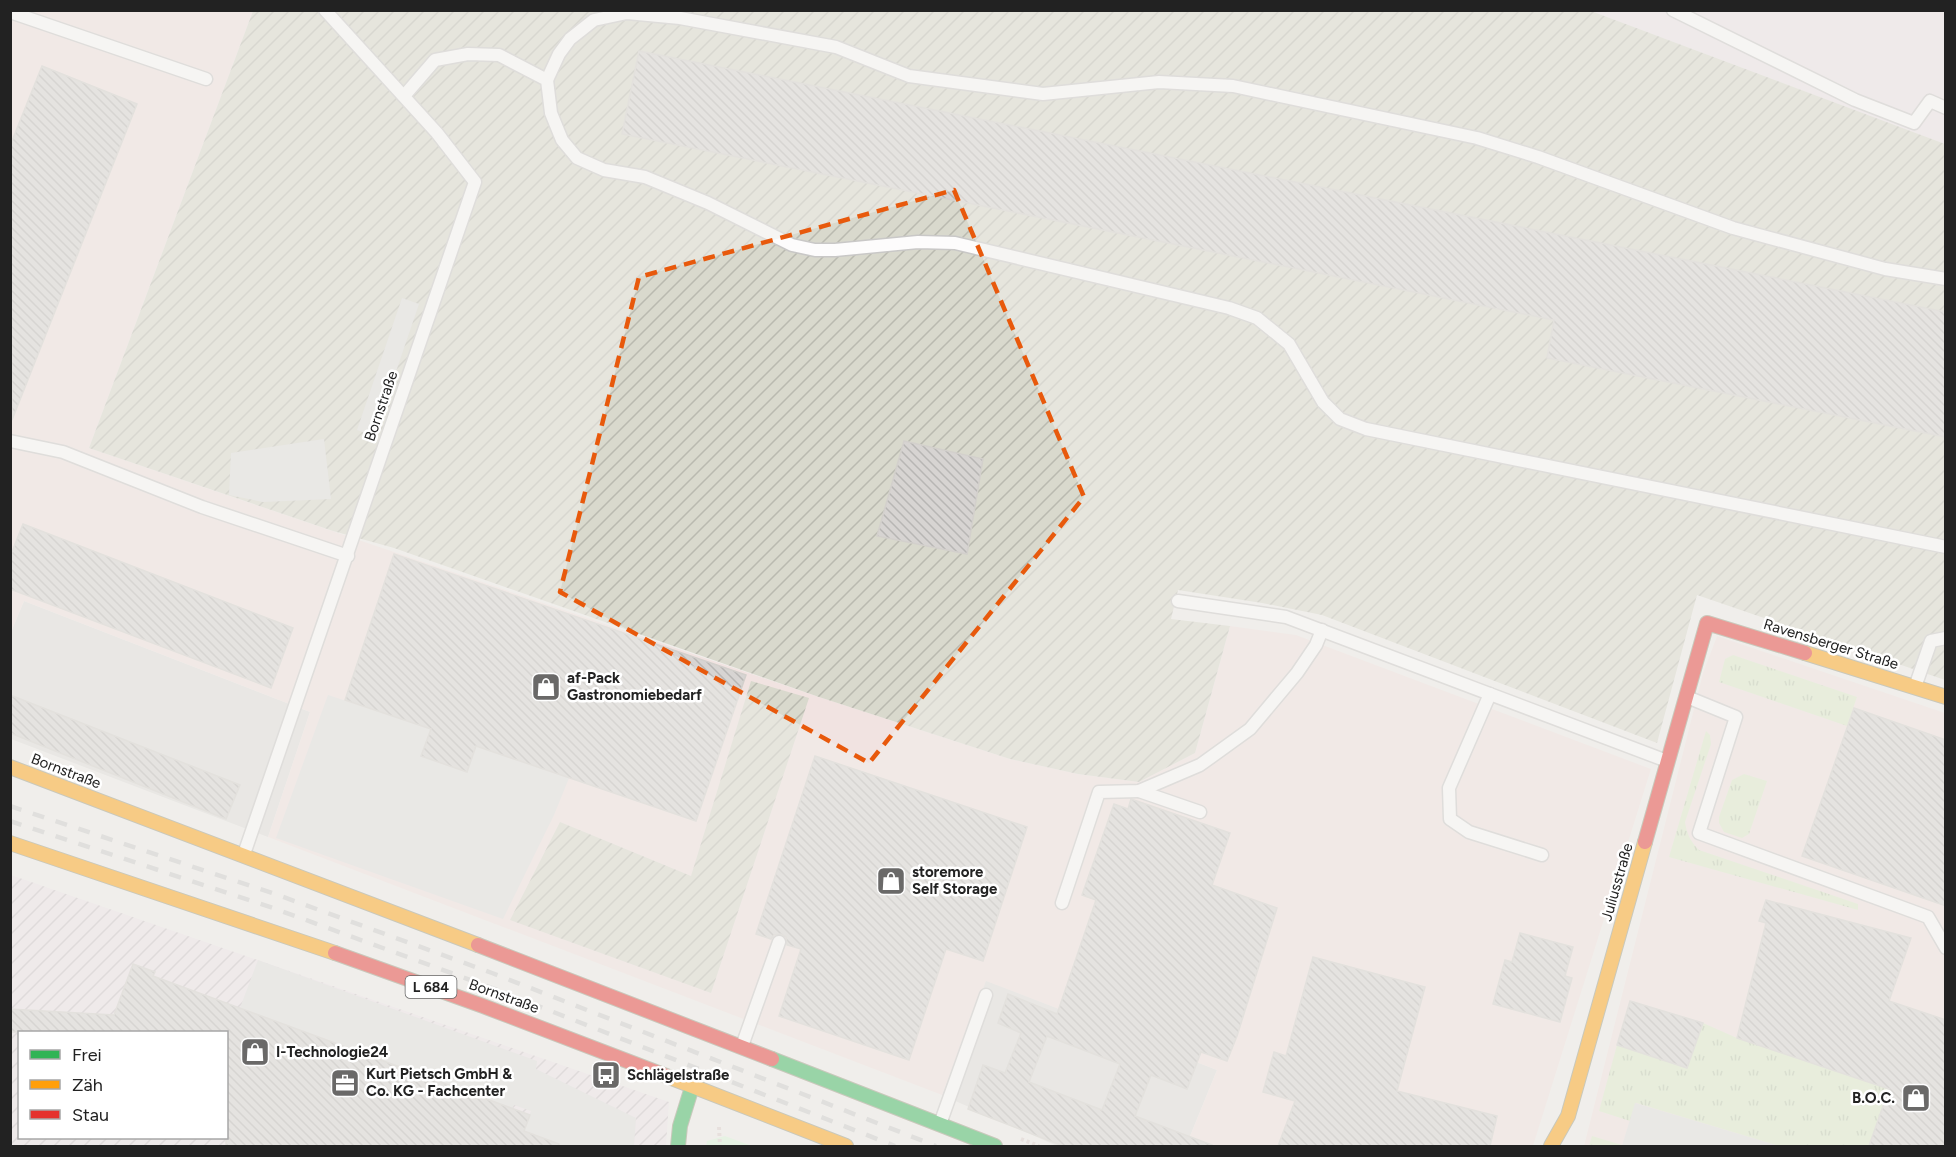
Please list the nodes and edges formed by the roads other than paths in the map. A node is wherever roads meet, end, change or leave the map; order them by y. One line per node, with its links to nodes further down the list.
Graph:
1 (325, 10): 6 (lane, Bornstraße)
2 (1673, 10): 7 (lane)
3 (10, 12): 4 (lane)
4 (206, 80)
5 (547, 80): 6 (lane); 8 (lane); 10 (lane)
6 (404, 96): 11 (lane, Bornstraße)
7 (1946, 108)
8 (1946, 279)
9 (10, 441): 11 (lane)
10 (1946, 547)
11 (348, 556): 26 (lane, Bornstraße)
12 (1178, 601): 14 (lane)
13 (1707, 622): 16 (main road, Ravensberger Straße); 18 (main road, Juliusstraße)
14 (1322, 630): 17 (lane); 22 (lane)
15 (1946, 638): 16 (lane)
16 (1915, 687): 19 (main road, Ravensberger Straße)
17 (1490, 694): 20 (lane); 25 (lane)
18 (1686, 697): 20 (main road, Juliusstraße); 29 (lane)
19 (1946, 697)
20 (1668, 762): 37 (main road, Juliusstraße)
21 (10, 767): 26 (main road, Bornstraße)
22 (1139, 791): 23 (lane); 27 (lane)
23 (1200, 812)
24 (10, 843): 32 (main road, Bornstraße / L 684)
25 (1542, 855)
26 (244, 856): 31 (main road, Bornstraße)
27 (1062, 903)
28 (779, 942): 31 (lane)
29 (1946, 948)
30 (986, 995): 33 (lane)
31 (741, 1047): 33 (main road, Bornstraße)
32 (692, 1087): 34 (main road); 35 (main road, Bornstraße / L 684)
33 (940, 1125): 36 (main road, Bornstraße)
34 (678, 1146)
35 (846, 1146)
36 (995, 1146)
37 (1551, 1146)

